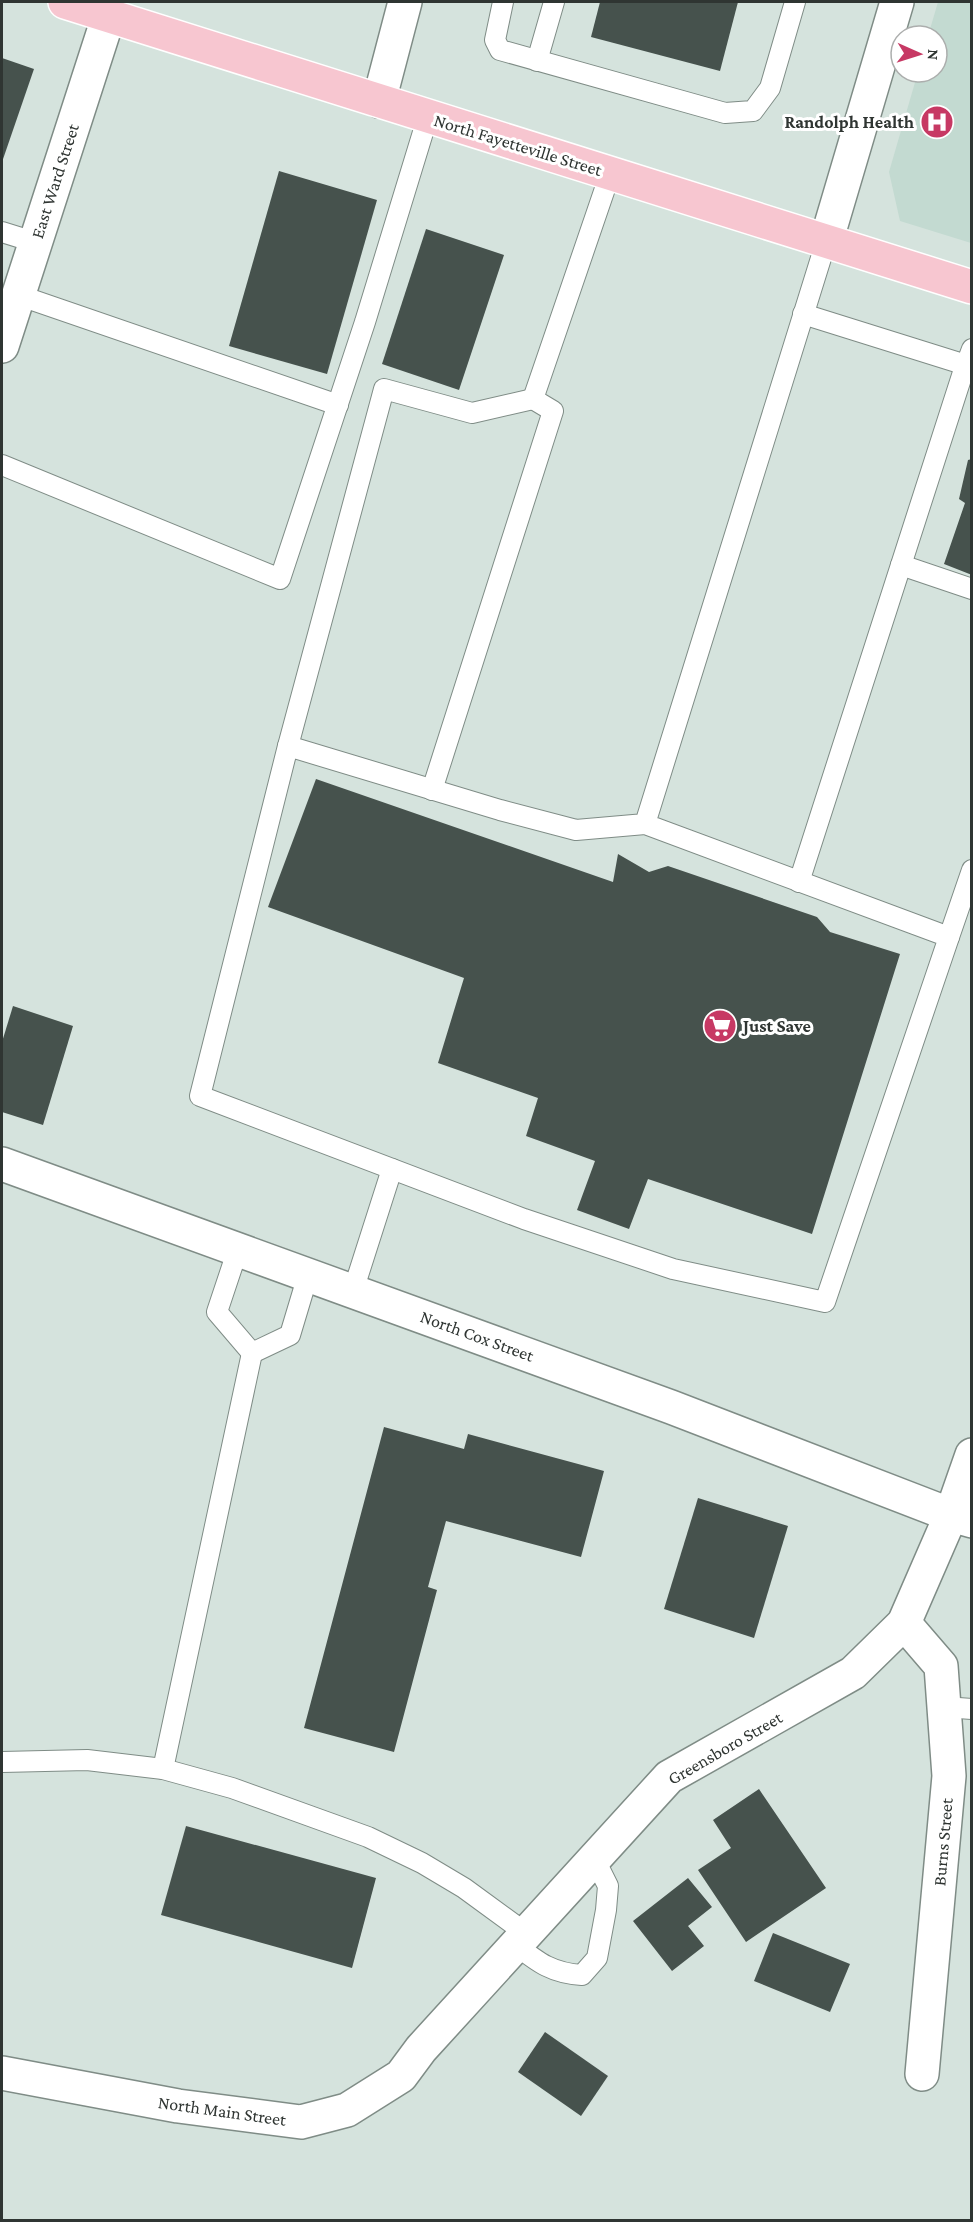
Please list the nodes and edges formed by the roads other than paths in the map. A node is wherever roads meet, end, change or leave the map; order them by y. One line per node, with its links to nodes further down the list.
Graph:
1 (65, 2): 7 (main road, North Fayetteville Street)
2 (405, 2): 9 (street)
3 (503, 2): 8 (lane)
4 (554, 2): 8 (lane)
5 (795, 2): 8 (lane)
6 (897, 2): 14 (street)
7 (111, 8): 9 (main road, North Fayetteville Street); 13 (street, East Ward Street)
8 (537, 61)
9 (379, 101): 10 (main road, North Fayetteville Street)
10 (428, 116): 11 (main road, North Fayetteville Street); 22 (lane)
11 (610, 174): 14 (main road, North Fayetteville Street); 21 (lane)
12 (2, 232): 13 (lane)
13 (34, 242): 16 (street, East Ward Street)
14 (826, 242): 15 (main road, North Fayetteville Street); 17 (lane)
15 (972, 287)
16 (18, 295): 18 (street, East Ward Street); 22 (lane)
17 (803, 314): 19 (lane); 28 (lane)
18 (2, 346)
19 (969, 356): 20 (lane)
20 (964, 394): 24 (lane)
21 (533, 399): 26 (lane); 27 (lane)
22 (338, 405): 23 (lane)
23 (2, 465)
24 (901, 565): 25 (lane); 30 (lane)
25 (972, 589)
26 (288, 746): 27 (lane); 33 (lane)
27 (432, 790): 28 (lane)
28 (645, 824): 30 (lane)
29 (972, 870): 31 (lane)
30 (799, 882): 31 (lane)
31 (949, 937): 33 (lane)
32 (2, 1164): 34 (street, North Cox Street)
33 (392, 1169): 36 (lane)
34 (238, 1249): 35 (street, North Cox Street); 37 (lane)
35 (308, 1275): 36 (street, North Cox Street); 37 (lane)
36 (353, 1291): 39 (street, North Cox Street)
37 (252, 1353): 43 (lane)
38 (972, 1455): 39 (street)
39 (961, 1518): 40 (street, Greensboro Street)
40 (904, 1623): 41 (street, Burns Street); 44 (street, Greensboro Street)
41 (958, 1708): 48 (street, Burns Street)
42 (2, 1762): 43 (lane)
43 (163, 1769): 45 (lane)
44 (595, 1860): 45 (street, Greensboro Street); 45 (lane)
45 (521, 1939): 46 (street, Greensboro Street)
46 (421, 2049): 47 (street, North Main Street)
47 (2, 2073)
48 (922, 2074)

